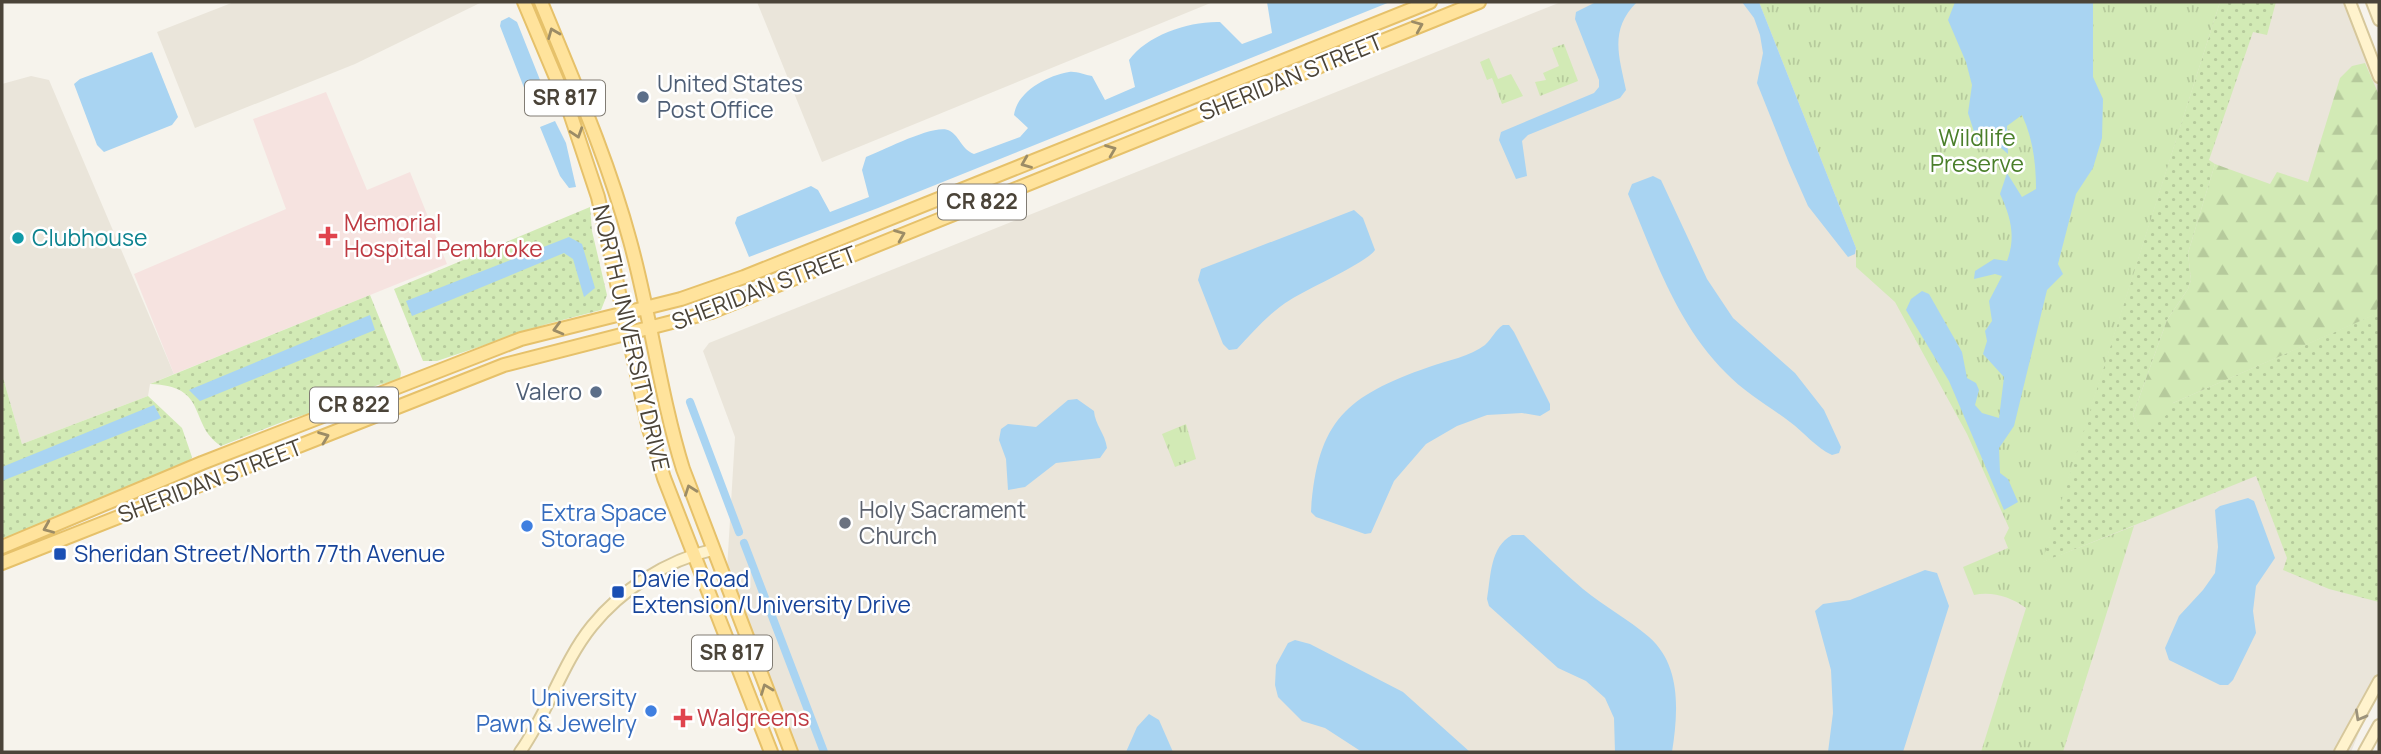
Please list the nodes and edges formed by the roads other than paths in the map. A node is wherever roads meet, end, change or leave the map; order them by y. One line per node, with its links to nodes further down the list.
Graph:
1 (524, 2): 10 (main road, NORTH UNIVERSITY DRIVE / SR 817, one-way to 10)
2 (541, 2): 9 (main road, NORTH UNIVERSITY DRIVE / SR 817, one-way to 2)
3 (1430, 2): 9 (main road, SHERIDAN STREET / CR 822, one-way to 9)
4 (1479, 2): 11 (main road, SHERIDAN STREET / CR 822, one-way to 4)
5 (2350, 2): 8 (main road)
6 (2372, 2): 7 (main road)
7 (2379, 20)
8 (2379, 76)
9 (645, 307): 10 (main road, SHERIDAN STREET / CR 822); 11 (main road, NORTH UNIVERSITY DRIVE / SR 817)
10 (625, 312): 12 (main road, NORTH UNIVERSITY DRIVE / SR 817); 13 (main road, SHERIDAN STREET / CR 822, one-way to 13)
11 (650, 329): 12 (main road, SHERIDAN STREET / CR 822); 14 (main road, NORTH UNIVERSITY DRIVE / SR 817, one-way to 11)
12 (629, 334): 15 (main road, NORTH UNIVERSITY DRIVE / SR 817); 16 (main road, SHERIDAN STREET / CR 822, one-way to 12)
13 (2, 547)
14 (712, 550): 15 (main road); 21 (main road, NORTH UNIVERSITY DRIVE / SR 817, one-way to 14)
15 (693, 554): 19 (main road); 20 (main road, NORTH UNIVERSITY DRIVE / SR 817)
16 (2, 563)
17 (2379, 681): 22 (main road, one-way to 22)
18 (2379, 725): 23 (main road)
19 (520, 752)
20 (771, 752)
21 (791, 752)
22 (2340, 752)
23 (2364, 752)

